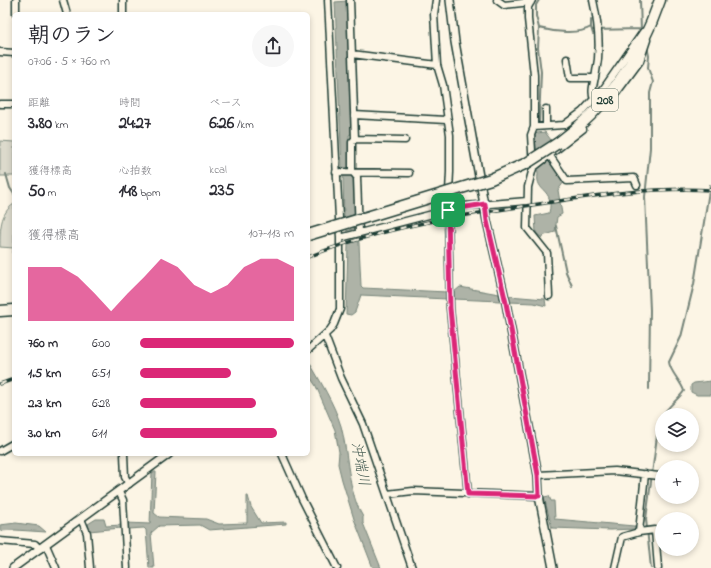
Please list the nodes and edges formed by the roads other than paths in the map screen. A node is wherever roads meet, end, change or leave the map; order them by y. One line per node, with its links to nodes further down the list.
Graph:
1 (16, 0): 12 (street)
2 (63, 0): 13 (street)
3 (123, 0): 14 (street)
4 (328, 0): 36 (street)
5 (350, 0): 18 (street)
6 (436, 0): 20 (street)
7 (450, 0): 40 (street)
8 (497, 0): 11 (street)
9 (593, 0): 21 (street)
10 (660, 0): 15 (highway, 208)
11 (532, 1): 30 (street)
12 (16, 12)
13 (66, 12)
14 (123, 12)
15 (641, 47): 22 (street); 28 (street); 43 (highway, 208, bridge)
16 (0, 52): 17 (street)
17 (12, 53)
18 (352, 54): 20 (street); 26 (street)
19 (567, 59): 21 (street)
20 (437, 66): 27 (street)
21 (595, 78): 22 (street)
22 (594, 99): 28 (street)
23 (0, 104): 24 (street)
24 (12, 104)
25 (546, 109): 29 (street)
26 (354, 115): 27 (street); 31 (street)
27 (446, 120): 41 (street)
28 (579, 123): 29 (street); 33 (street)
29 (549, 126): 30 (street)
30 (534, 127): 34 (street)
31 (355, 139): 32 (street); 35 (street)
32 (405, 140)
33 (552, 154): 34 (street); 38 (street)
34 (535, 167): 39 (street)
35 (352, 171): 36 (street); 37 (street); 42 (street)
36 (336, 172): 44 (street)
37 (409, 173)
38 (637, 185)
39 (526, 202): 40 (street); 45 (street)
40 (485, 204): 41 (street); 56 (street)
41 (448, 210): 42 (street); 61 (street)
42 (359, 232): 44 (street)
43 (310, 234)
44 (342, 237): 48 (street)
45 (549, 296)
46 (12, 310): 47 (highway)
47 (0, 311)
48 (324, 336): 49 (street); 60 (street)
49 (310, 348)
50 (12, 444): 51 (street)
51 (0, 451)
52 (124, 456): 58 (street)
53 (166, 456): 58 (street)
54 (283, 456): 67 (street)
55 (646, 474): 56 (street); 57 (street); 64 (street)
56 (538, 475): 62 (street)
57 (655, 475)
58 (129, 484): 59 (street)
59 (119, 492): 63 (street); 71 (street)
60 (387, 494): 61 (street); 72 (street)
61 (468, 494): 62 (street)
62 (539, 496): 73 (street)
63 (81, 519): 66 (street); 70 (street)
64 (642, 532): 74 (street); 75 (street)
65 (0, 541): 66 (street)
66 (43, 547): 68 (street); 69 (street)
67 (335, 566)
68 (13, 568)
69 (56, 568)
70 (90, 568)
71 (127, 568)
72 (412, 568)
73 (553, 568)
74 (615, 568)
75 (658, 568)

